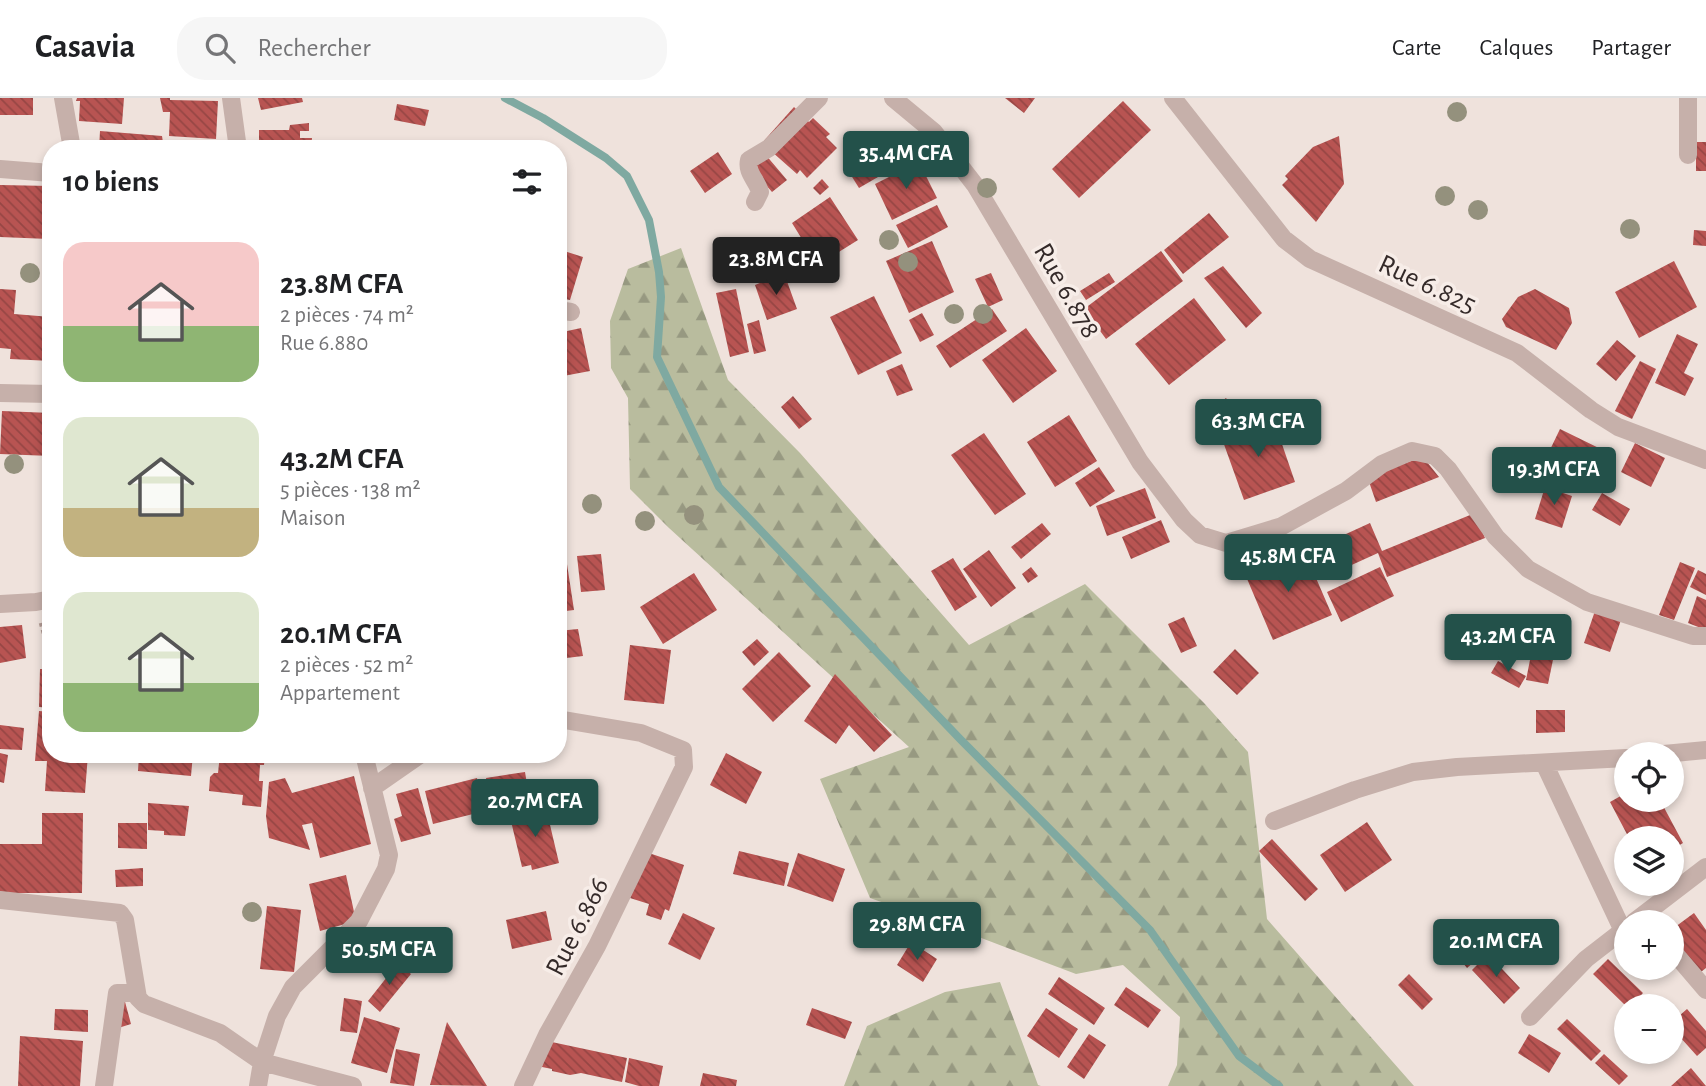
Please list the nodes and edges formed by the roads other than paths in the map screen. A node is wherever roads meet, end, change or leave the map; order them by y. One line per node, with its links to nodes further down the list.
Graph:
1 (63, 98): 7 (street)
2 (230, 98): 8 (street)
3 (819, 98): 12 (street)
4 (893, 98): 18 (street, Rue 6.878)
5 (1173, 98): 15 (street, Rue 6.825)
6 (1688, 98): 9 (street)
7 (70, 140)
8 (237, 140)
9 (1688, 155)
10 (0, 169): 11 (street)
11 (42, 172)
12 (755, 202)
13 (0, 393): 14 (street)
14 (42, 394)
15 (1706, 460)
16 (42, 600): 17 (street)
17 (0, 604)
18 (1706, 636)
19 (567, 721): 41 (street, Rue 6.866)
20 (1706, 750): 21 (street)
21 (1684, 752)
22 (1614, 759): 25 (street)
23 (366, 763): 26 (street)
24 (408, 763): 26 (street)
25 (1544, 763): 27 (street); 30 (street)
26 (372, 788): 37 (street)
27 (1274, 821)
28 (1706, 867): 31 (street)
29 (0, 900): 35 (street)
30 (1627, 910)
31 (1652, 910)
32 (1614, 939): 36 (street)
33 (1684, 964): 34 (street)
34 (1706, 990)
35 (135, 993): 37 (street); 38 (street)
36 (1530, 1017)
37 (262, 1062): 39 (street); 40 (street)
38 (104, 1086)
39 (258, 1086)
40 (353, 1086)
41 (523, 1086)

